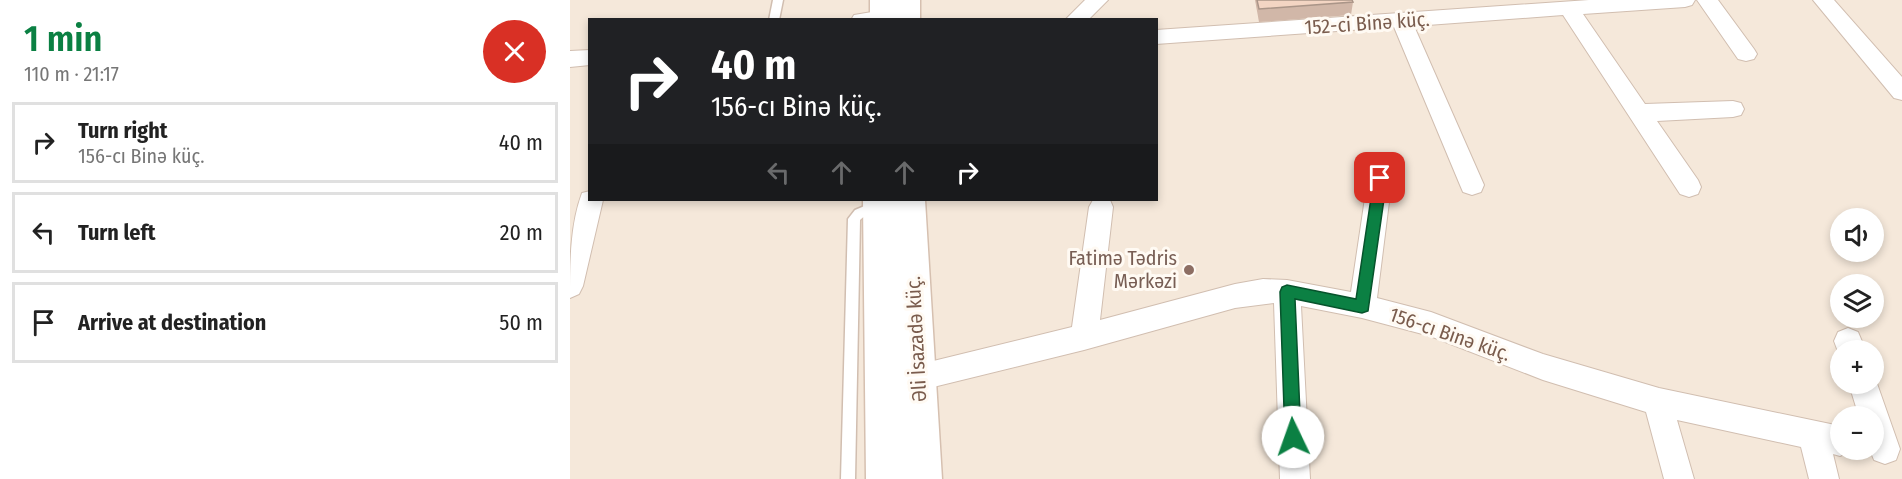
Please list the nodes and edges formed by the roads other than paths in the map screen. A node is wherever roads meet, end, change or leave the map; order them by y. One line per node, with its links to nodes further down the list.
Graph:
1 (778, 0): 7 (lane)
2 (1098, 0): 8 (street)
3 (1685, 0): 6 (street, 152-ci Binə küç.)
4 (1707, 0): 11 (street)
5 (1823, 0): 14 (street)
6 (1569, 9): 9 (street, 152-ci Binə küç.); 16 (street)
7 (774, 18)
8 (1077, 18)
9 (1401, 20): 10 (street, 152-ci Binə küç.); 18 (street)
10 (1158, 37)
11 (1746, 54)
12 (588, 57): 13 (street)
13 (570, 59)
14 (1902, 92)
15 (1733, 109): 16 (street)
16 (1639, 113): 19 (street)
17 (1380, 178): 25 (street)
18 (1472, 185)
19 (1689, 187)
20 (591, 201): 23 (street)
21 (889, 201): 27 (main road, Əli İsazadə küç.); 32 (lane); 33 (main road, Əli İsazadə küç.)
22 (1101, 207): 26 (street)
23 (570, 286)
24 (1287, 292): 25 (street, 156-cı Binə küç.); 26 (street, 156-cı Binə küç.); 35 (street)
25 (1362, 306): 29 (street, 156-cı Binə küç.)
26 (1084, 337): 27 (street, 156-cı Binə küç.)
27 (917, 378): 34 (main road, Əli İsazadə küç.)
28 (1867, 394): 31 (street)
29 (1659, 402): 30 (street, 156-cı Binə küç.); 36 (street)
30 (1827, 438): 37 (street)
31 (1887, 450)
32 (848, 479)
33 (886, 479)
34 (922, 479)
35 (1295, 479)
36 (1679, 479)
37 (1824, 479)

